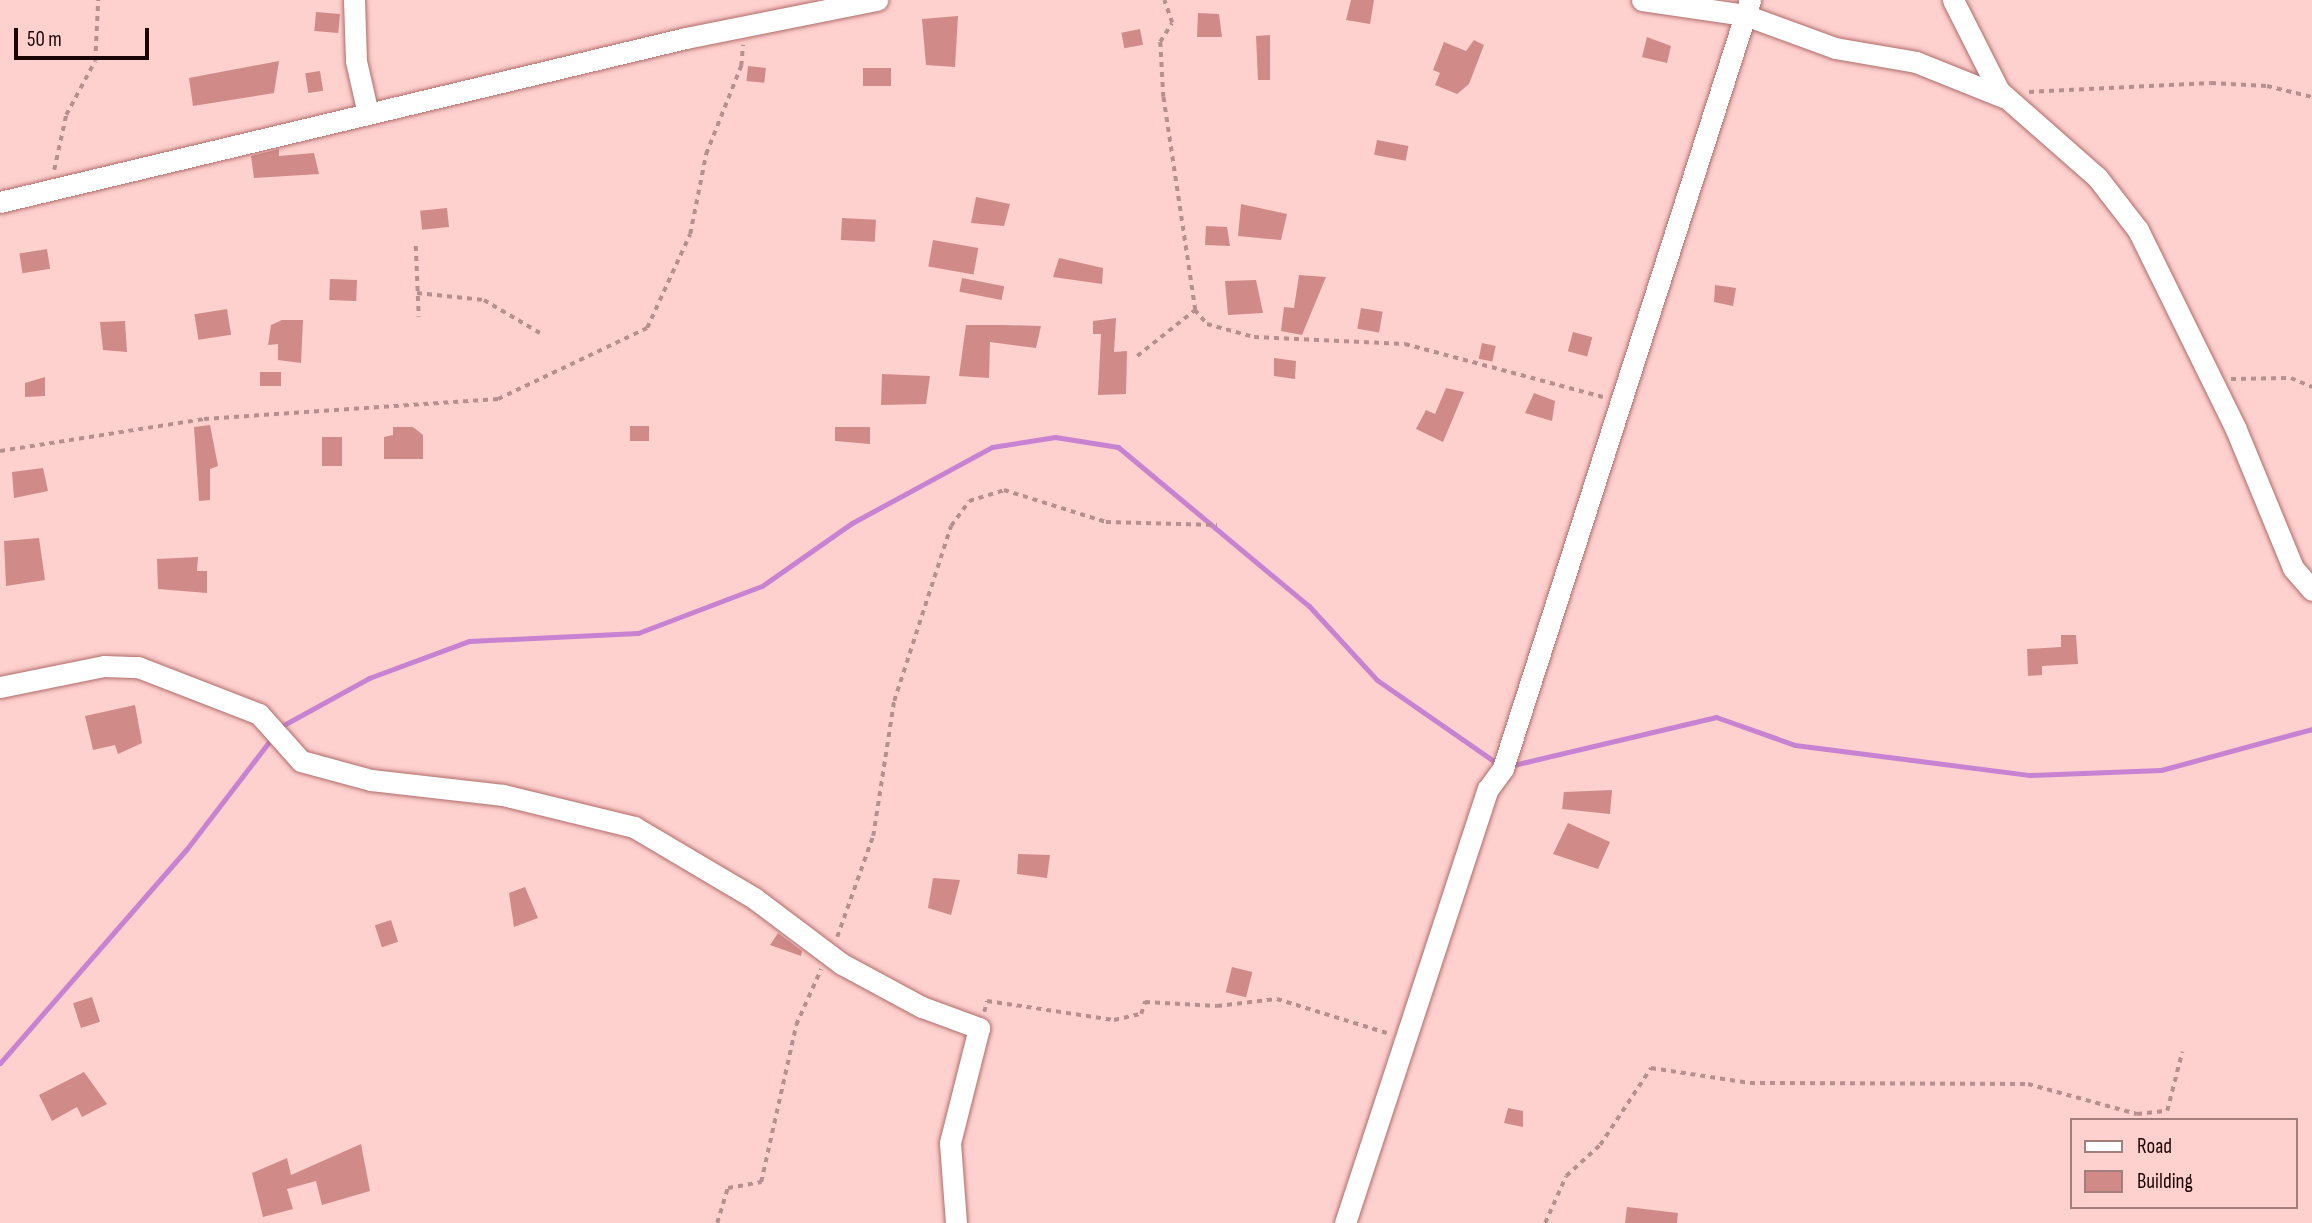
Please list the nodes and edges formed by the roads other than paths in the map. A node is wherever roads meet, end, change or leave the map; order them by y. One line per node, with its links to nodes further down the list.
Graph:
1 (354, 0): 7 (street)
2 (877, 0): 7 (street)
3 (1642, 0): 5 (street)
4 (1954, 0): 6 (street)
5 (1748, 8): 6 (street); 12 (street)
6 (2003, 94): 9 (street)
7 (368, 114): 8 (street)
8 (0, 202)
9 (2312, 590)
10 (0, 687): 11 (street)
11 (956, 1223)
12 (1345, 1223)

